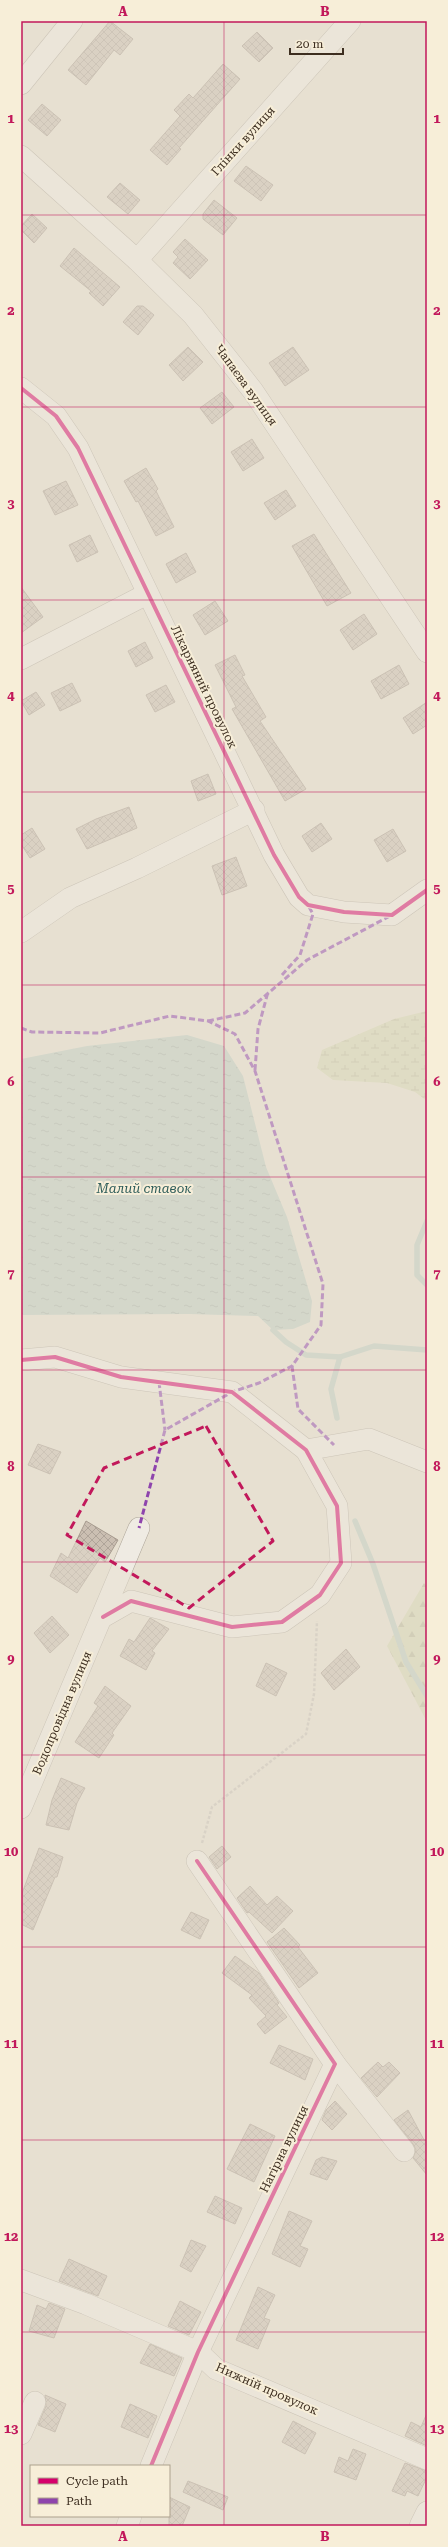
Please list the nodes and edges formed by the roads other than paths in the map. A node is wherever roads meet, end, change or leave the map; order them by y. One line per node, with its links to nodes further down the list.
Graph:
1 (72, 21): 3 (street)
2 (350, 21): 5 (street, Глінки вулиця)
3 (21, 84)
4 (21, 156): 5 (street, Чапаєва вулиця)
5 (137, 260): 8 (street, Чапаєва вулиця)
6 (21, 388): 7 (street, Лікарняний провулок)
7 (147, 594): 9 (street); 10 (street, Лікарняний провулок)
8 (427, 652)
9 (21, 659)
10 (254, 810): 11 (street, Лікарняний провулок); 12 (street)
11 (420, 895)
12 (21, 932)
13 (21, 1360): 14 (street)
14 (306, 1450): 15 (street); 17 (street)
15 (427, 1462)
16 (139, 1528): 17 (street, Водопровідна вулиця)
17 (102, 1617): 18 (street, Водопровідна вулиця)
18 (21, 1808)
19 (197, 1861): 20 (street)
20 (335, 2064): 21 (street); 23 (street, Нагірна вулиця)
21 (404, 2152)
22 (21, 2280): 23 (street, Нижній провулок)
23 (198, 2352): 26 (street, Нижній провулок); 27 (street, Нагірна вулиця)
24 (35, 2402): 25 (street)
25 (21, 2434)
26 (427, 2459)
27 (151, 2465)
28 (427, 2512): 29 (street)
29 (420, 2526)

